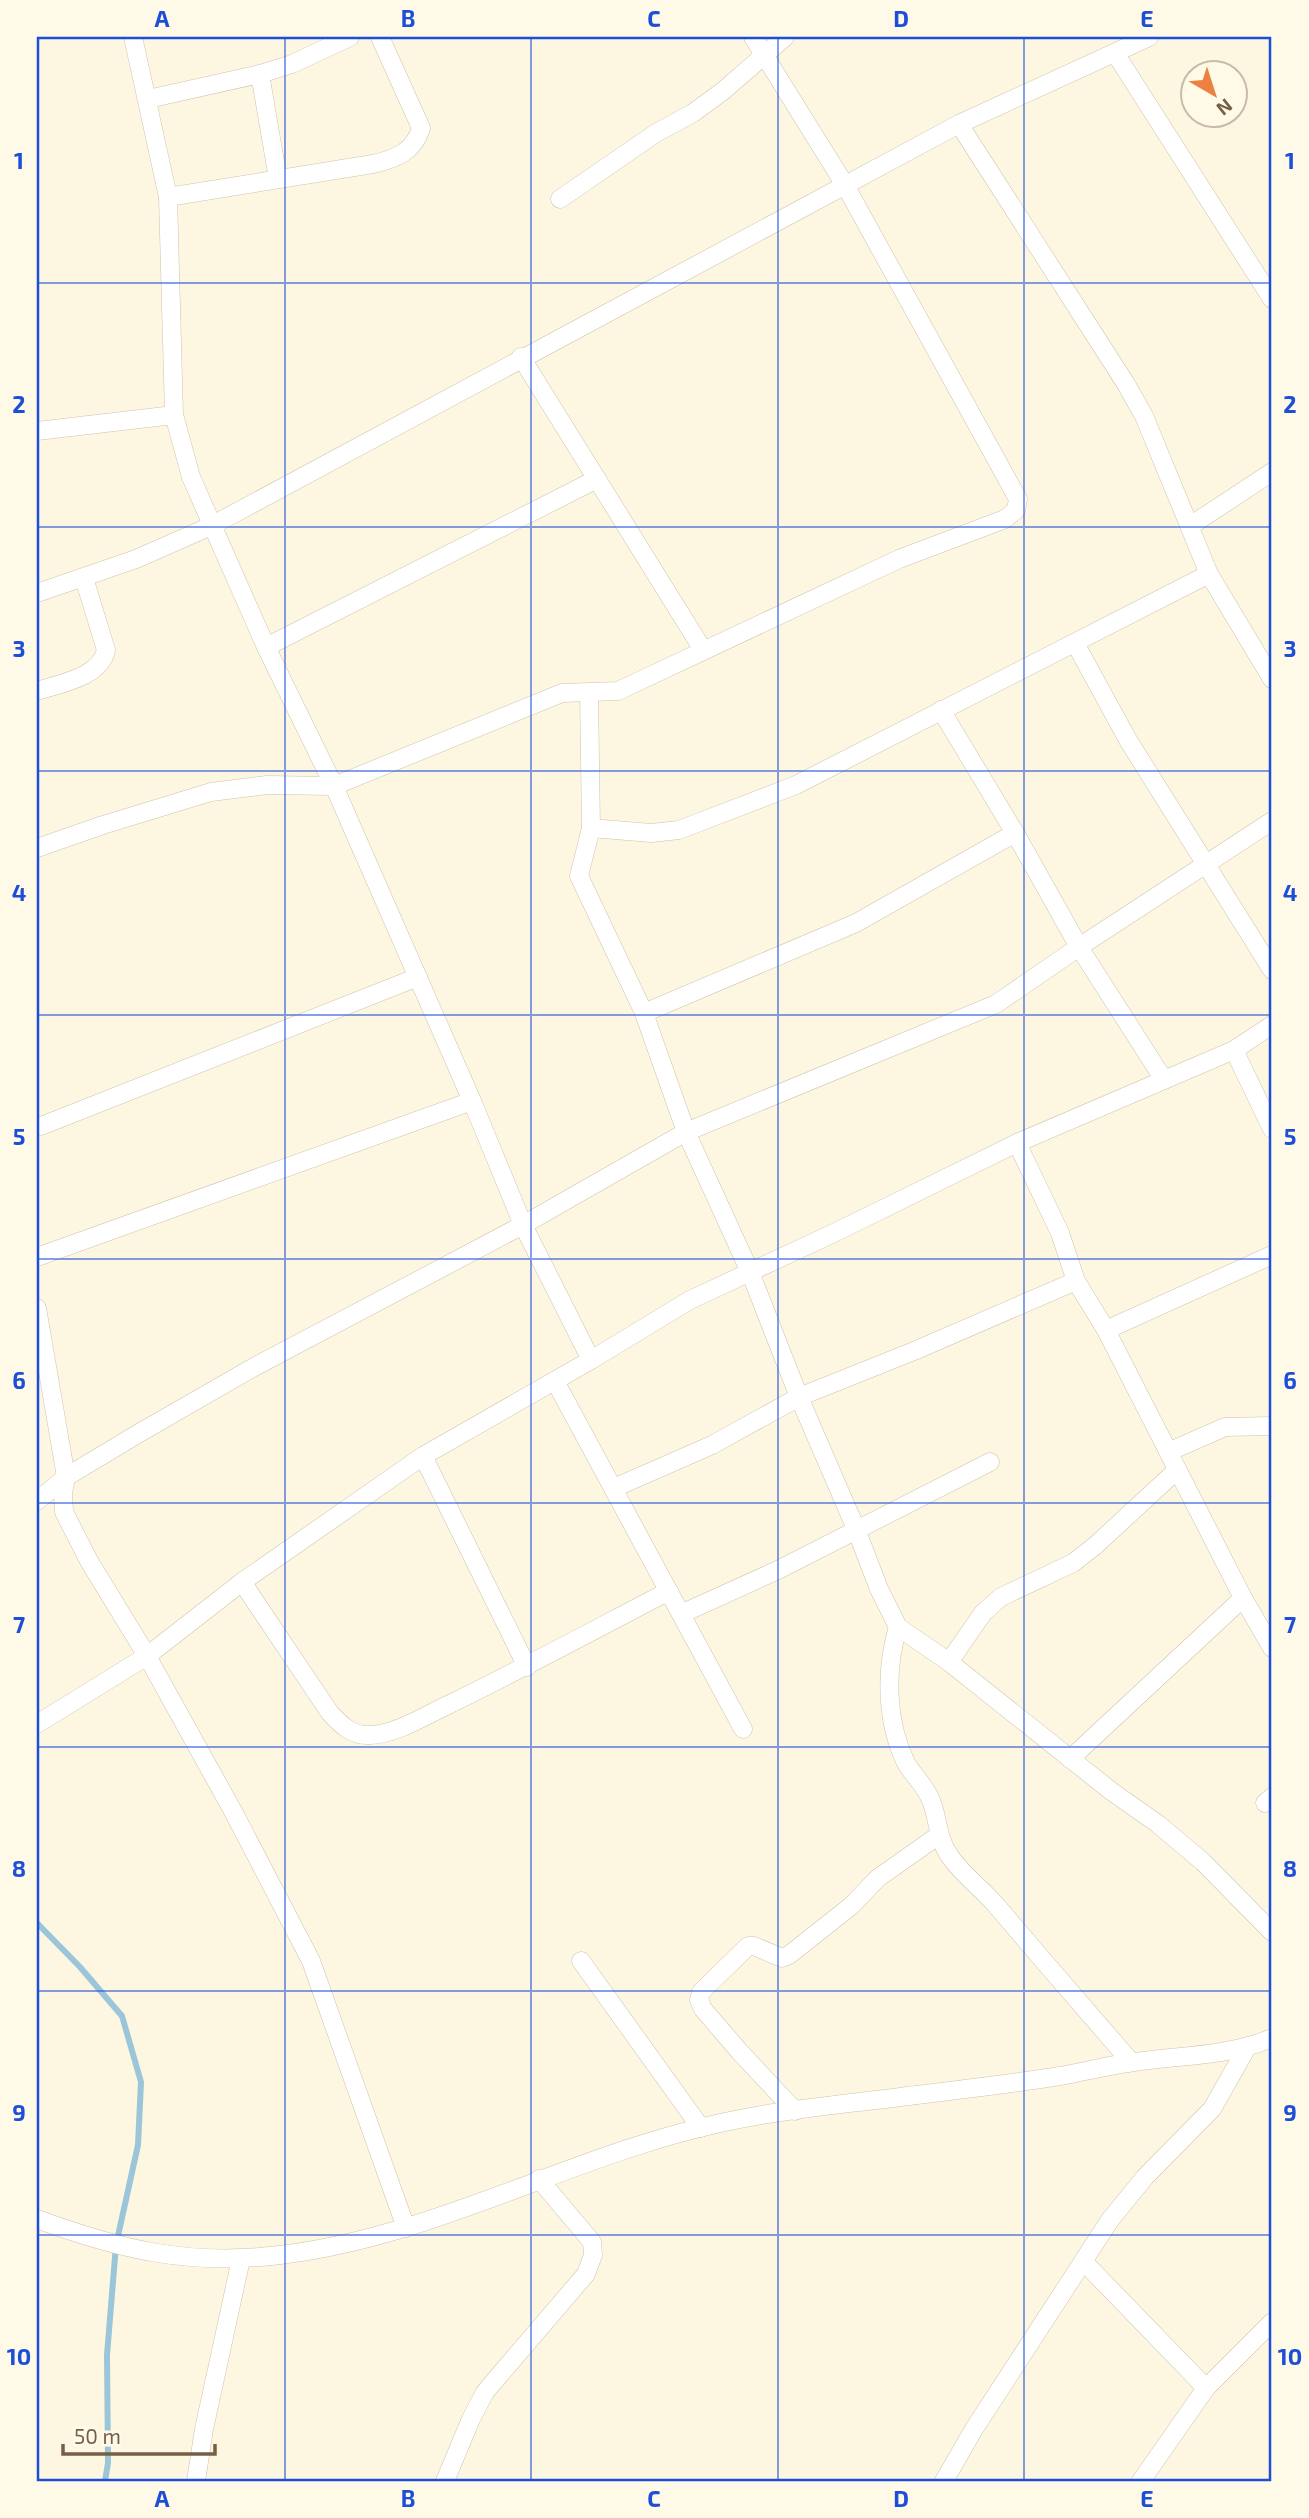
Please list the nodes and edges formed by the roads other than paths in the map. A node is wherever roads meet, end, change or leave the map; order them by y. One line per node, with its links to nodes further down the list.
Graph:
1 (133, 37): 10 (street)
2 (350, 37): 9 (street)
3 (380, 37): 12 (street)
4 (753, 37): 8 (street)
5 (785, 37): 8 (street)
6 (1149, 37): 7 (street)
7 (1115, 53): 11 (street); 16 (street)
8 (764, 56): 13 (street); 15 (street)
9 (260, 74): 10 (street); 12 (street)
10 (148, 99): 14 (street)
11 (959, 124): 13 (street); 23 (street)
12 (278, 179): 14 (street)
13 (845, 185): 17 (street); 29 (street)
14 (168, 197): 18 (street)
15 (560, 198)
16 (1272, 299)
17 (521, 358): 21 (street); 22 (street)
18 (174, 415): 19 (street); 22 (street)
19 (37, 431)
20 (1272, 472): 23 (street)
21 (597, 479): 28 (street); 29 (street)
22 (211, 526): 25 (street); 28 (street)
23 (1190, 526): 24 (street)
24 (1209, 574): 27 (street); 30 (street)
25 (84, 578): 26 (street); 31 (street)
26 (37, 593)
27 (1075, 643): 33 (street); 39 (street)
28 (266, 647): 34 (street)
29 (703, 650): 32 (street)
30 (1272, 679)
31 (37, 691)
32 (589, 693): 34 (street); 36 (street)
33 (941, 710): 36 (street); 37 (street)
34 (334, 786): 38 (street); 42 (street)
35 (1272, 821): 39 (street)
36 (591, 828): 43 (street)
37 (1015, 833): 40 (street); 43 (street)
38 (37, 848)
39 (1205, 866): 40 (street); 41 (street)
40 (1079, 947): 46 (street); 50 (street)
41 (1272, 970)
42 (418, 977): 47 (street); 48 (street)
43 (644, 1013): 50 (street)
44 (1272, 1025): 45 (street)
45 (1234, 1050): 46 (street); 49 (street)
46 (1164, 1080): 51 (street)
47 (472, 1101): 52 (street); 54 (street)
48 (41, 1126)
49 (1272, 1129)
50 (686, 1132): 52 (street); 55 (street)
51 (1017, 1143): 55 (street); 56 (street)
52 (523, 1226): 59 (street); 67 (street)
53 (1272, 1255): 58 (street)
54 (37, 1257)
55 (750, 1272): 59 (street); 61 (street)
56 (1076, 1281): 58 (street); 61 (street)
57 (37, 1308): 67 (street)
58 (1107, 1330): 63 (street)
59 (592, 1360): 60 (street)
60 (555, 1381): 64 (street); 68 (street)
61 (799, 1398): 68 (street); 70 (street)
62 (1272, 1426): 63 (street)
63 (1168, 1452): 66 (street)
64 (423, 1457): 71 (street); 79 (street)
65 (990, 1462): 70 (street)
66 (1177, 1470): 73 (street); 78 (street)
67 (65, 1477): 69 (street); 77 (street)
68 (614, 1488): 72 (street)
69 (37, 1501)
70 (856, 1529): 74 (street); 75 (street)
71 (242, 1582): 77 (street); 79 (street)
72 (669, 1591): 74 (street); 79 (street)
73 (1243, 1598): 76 (street); 82 (street)
74 (681, 1614): 81 (street)
75 (898, 1627): 78 (street); 83 (street)
76 (1272, 1648)
77 (147, 1656): 80 (street); 93 (street)
78 (949, 1662): 82 (street)
79 (527, 1667)
80 (37, 1724)
81 (743, 1729)
82 (1070, 1759): 84 (street)
83 (939, 1835): 88 (street); 89 (street)
84 (1272, 1932)
85 (581, 1961): 90 (street)
86 (1272, 2038): 87 (street)
87 (1246, 2049): 88 (street); 95 (street)
88 (1130, 2062): 89 (street)
89 (795, 2110): 90 (street)
90 (701, 2128): 91 (street)
91 (539, 2179): 93 (street); 99 (street)
92 (37, 2218): 94 (street)
93 (406, 2228): 94 (street)
94 (241, 2259): 98 (street)
95 (1084, 2262): 97 (street); 100 (street)
96 (1272, 2322): 97 (street)
97 (1206, 2388): 101 (street)
98 (196, 2481)
99 (445, 2481)
100 (944, 2481)
101 (1141, 2481)

